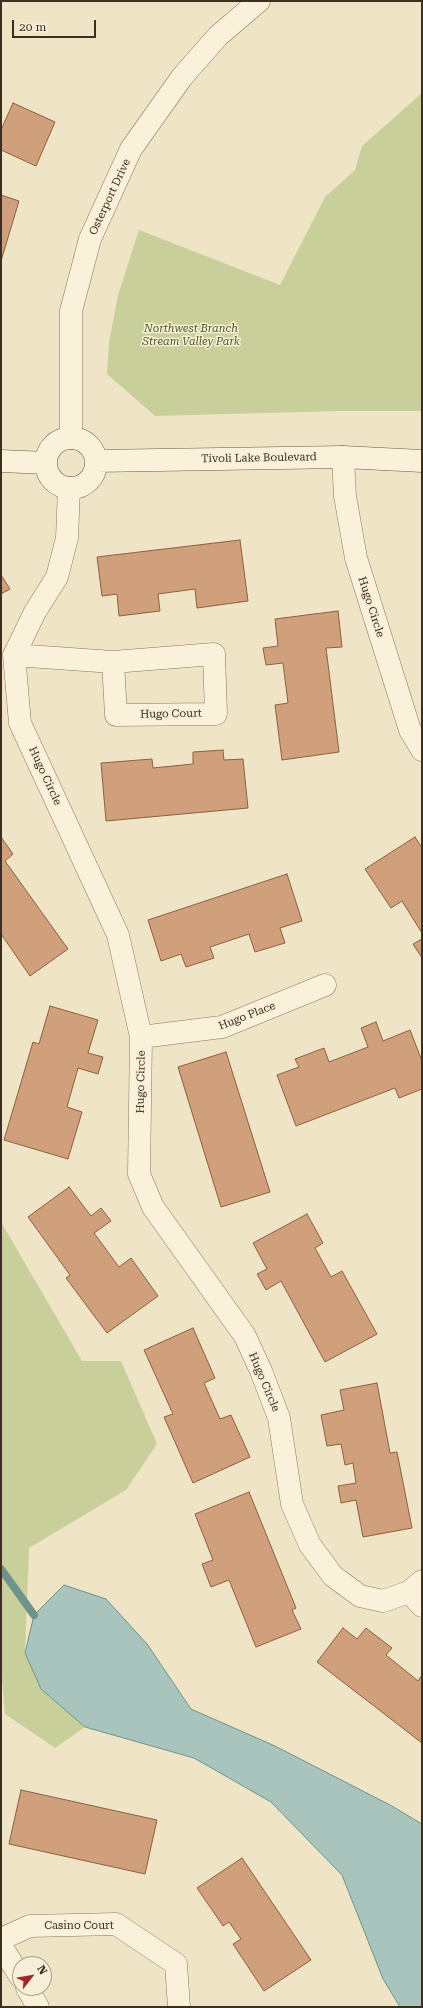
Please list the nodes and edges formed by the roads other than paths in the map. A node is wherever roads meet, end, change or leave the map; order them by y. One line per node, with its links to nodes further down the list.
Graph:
1 (259, 1): 2 (street, Osterport Drive)
2 (72, 438): 5 (street); 7 (street)
3 (343, 457): 5 (street, Tivoli Lake Boulevard); 6 (street, Tivoli Lake Boulevard); 11 (street, Hugo Circle)
4 (1, 461): 7 (street)
5 (96, 461): 8 (street)
6 (422, 461)
7 (46, 463): 8 (street)
8 (69, 488): 9 (street)
9 (14, 655): 10 (street, Hugo Court); 13 (street, Hugo Circle)
10 (113, 662): 10 (street, Hugo Court)
11 (422, 750)
12 (325, 984): 13 (street, Hugo Place)
13 (141, 1037): 14 (street, Hugo Circle)
14 (418, 1593)
15 (1, 1939): 20 (street, Casino Court)
16 (1, 1946): 17 (street)
17 (12, 1963)
18 (32, 1996): 19 (street)
19 (38, 2007)
20 (179, 2007)

